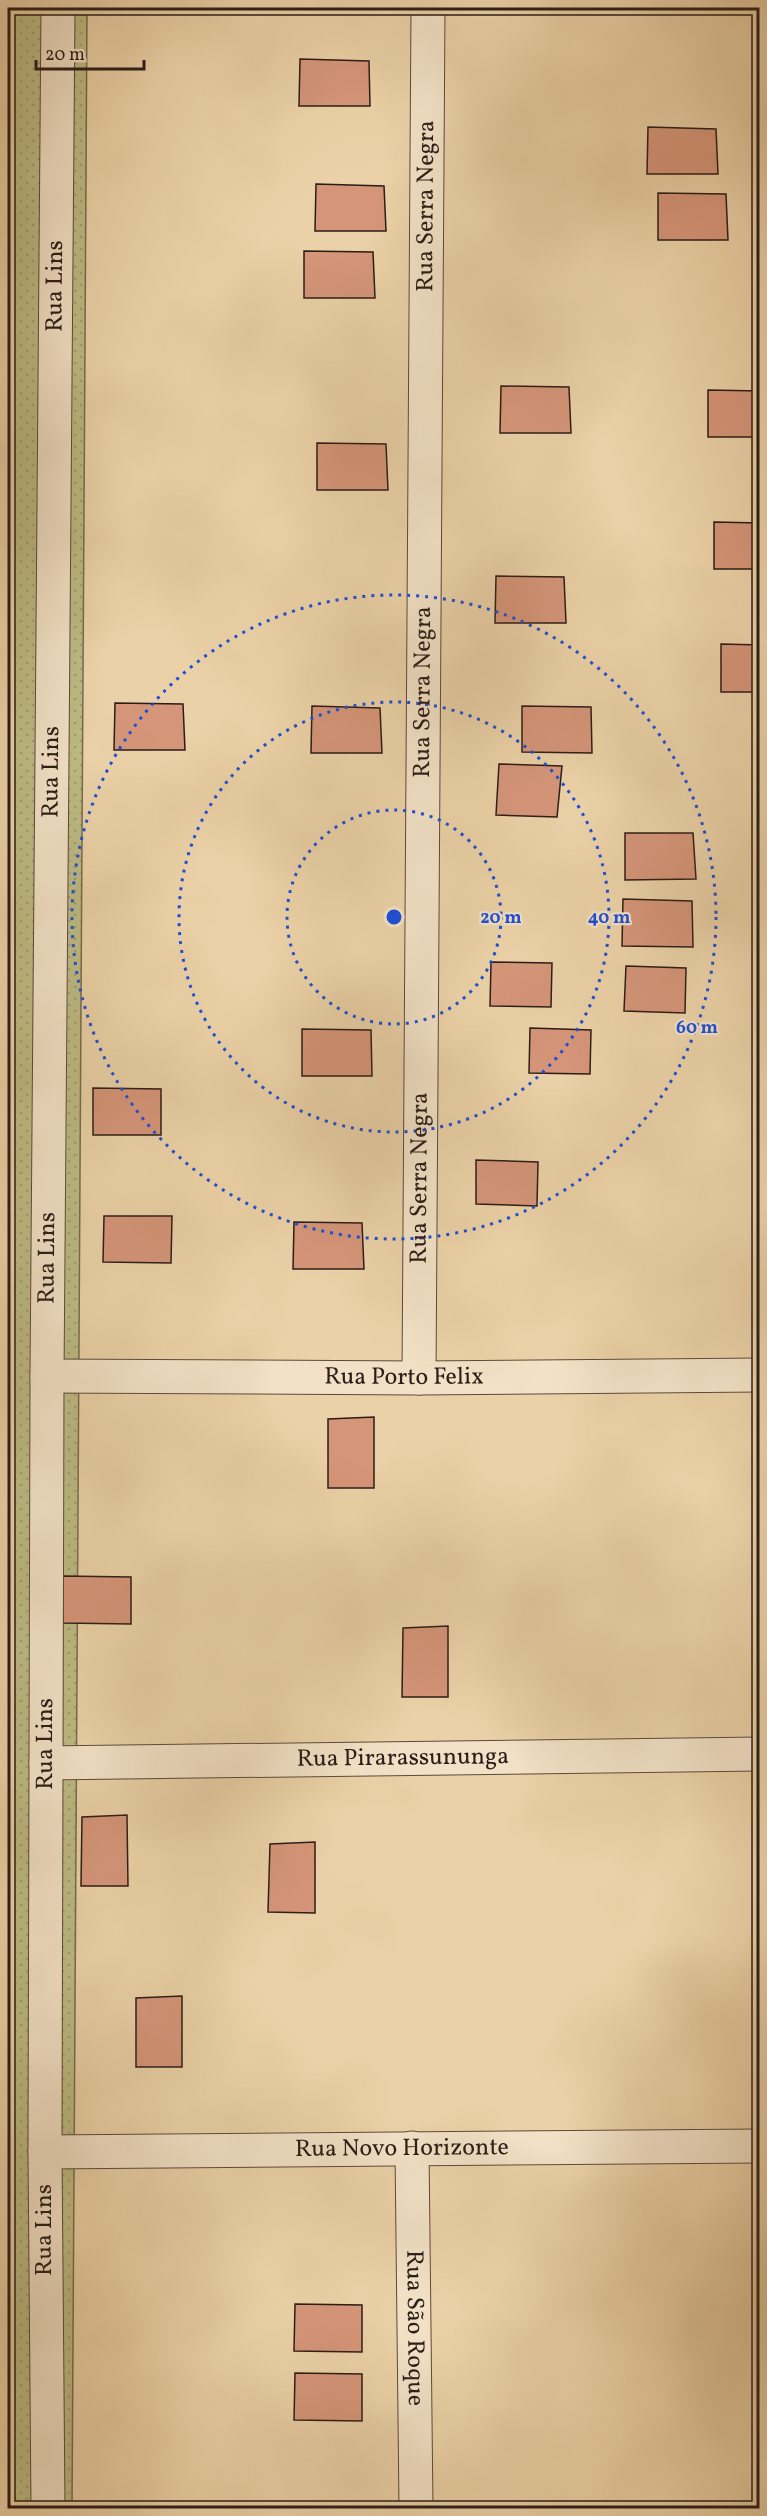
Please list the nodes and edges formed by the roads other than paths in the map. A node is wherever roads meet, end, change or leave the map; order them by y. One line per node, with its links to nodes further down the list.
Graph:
1 (58, 8): 4 (street, Rua Lins)
2 (428, 8): 5 (street, Rua Serra Negra)
3 (759, 1375): 5 (street, Rua Porto Felix)
4 (47, 1376): 5 (street, Rua Porto Felix); 7 (street, Rua Lins)
5 (419, 1378)
6 (759, 1754): 7 (street, Rua Pirarassununga)
7 (46, 1763): 10 (street, Rua Lins)
8 (759, 2146): 9 (street, Rua Novo Horizonte)
9 (412, 2148): 10 (street, Rua Novo Horizonte); 12 (street, Rua São Roque)
10 (45, 2152): 11 (street, Rua Lins)
11 (48, 2508)
12 (416, 2508)

